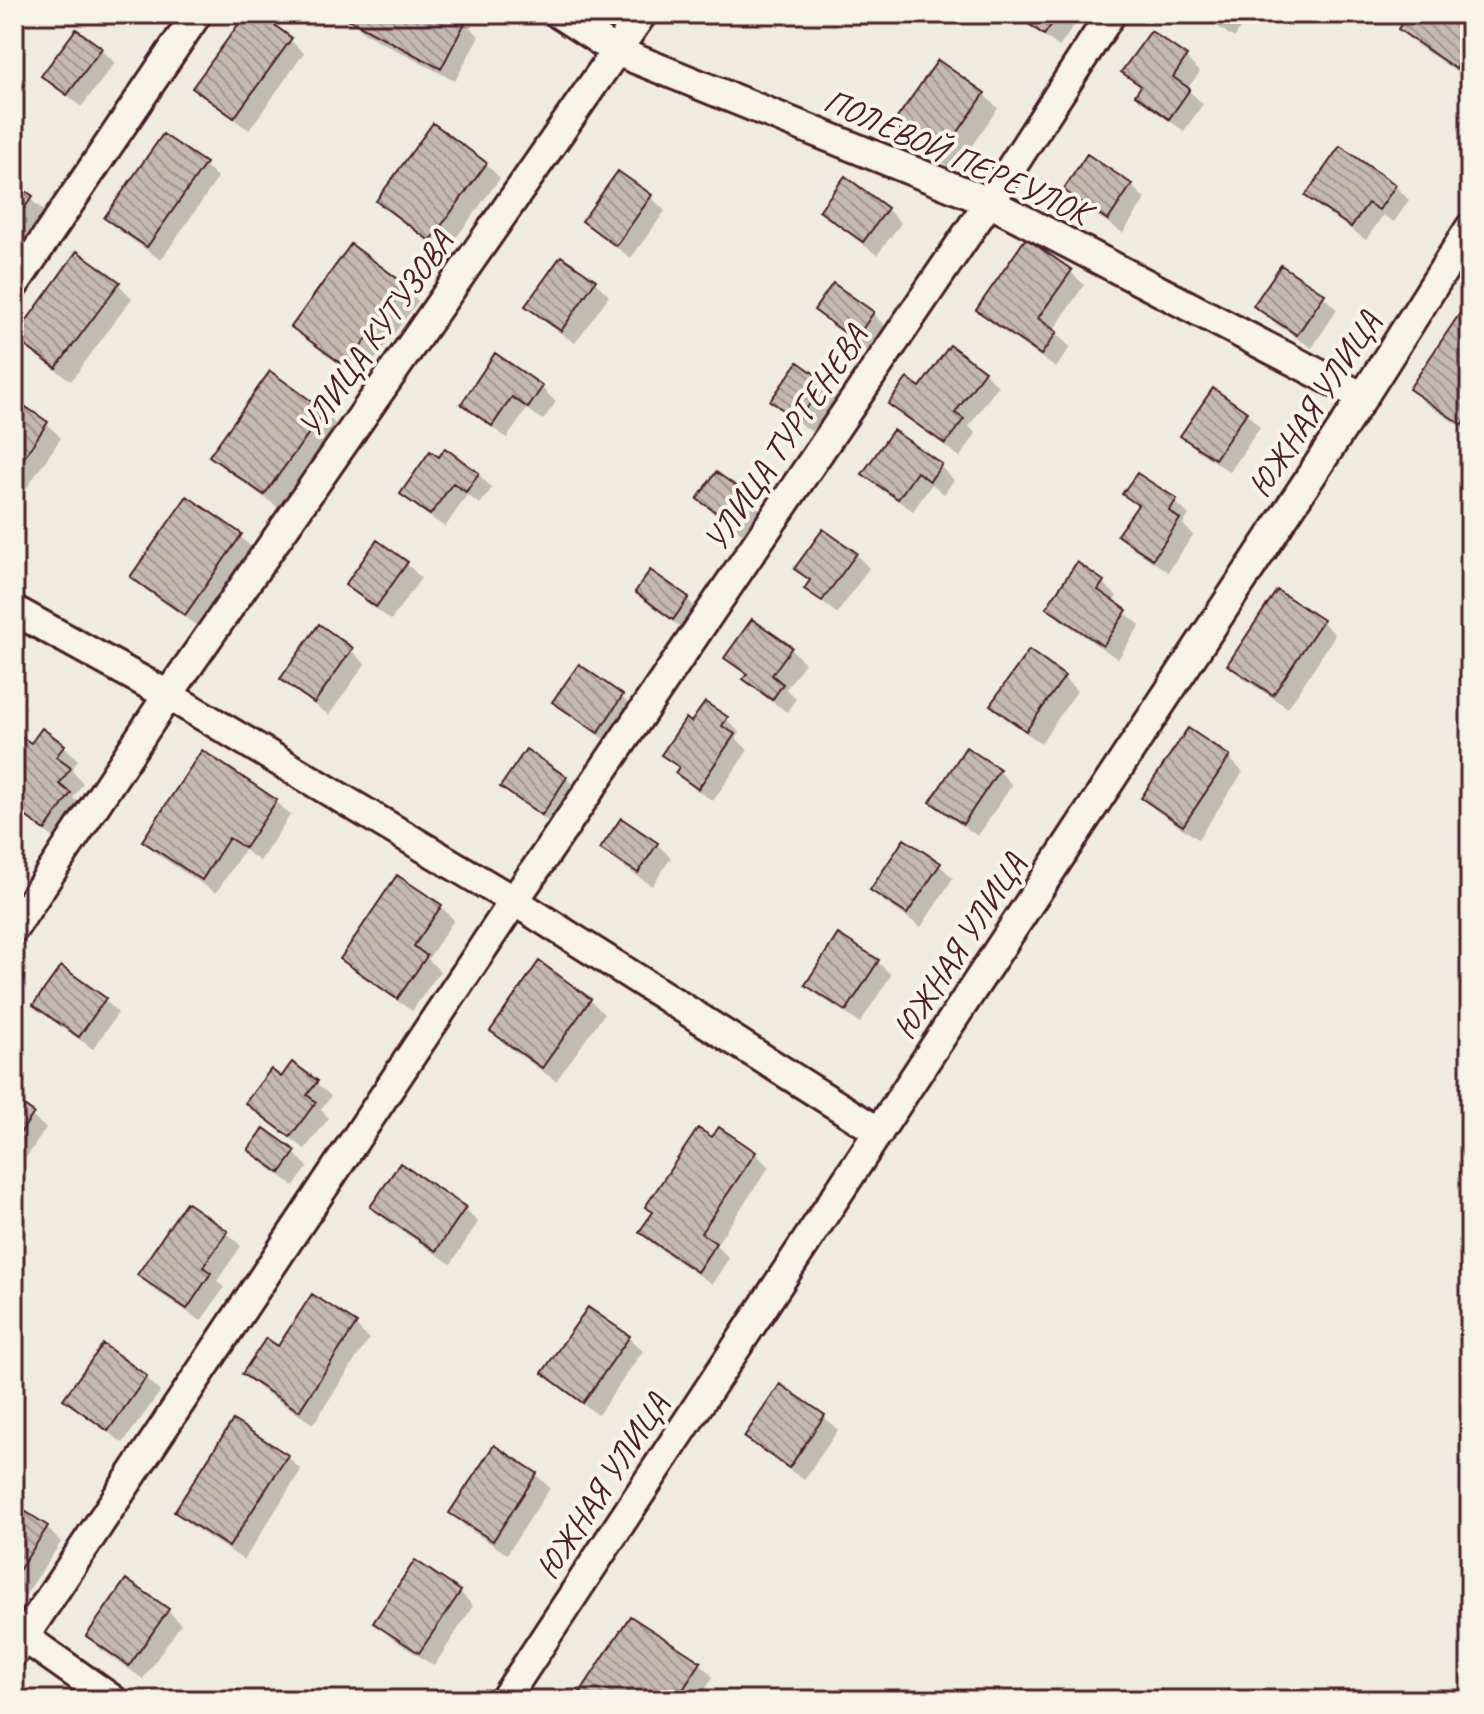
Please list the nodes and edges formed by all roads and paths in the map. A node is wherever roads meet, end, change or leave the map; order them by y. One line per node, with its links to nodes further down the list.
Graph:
1 (197, 14): 8 (street)
2 (559, 14): 5 (street, ПОЛЕВОЙ ПЕРЕУЛОК)
3 (642, 14): 5 (street, УЛИЦА КУТУЗОВА)
4 (1111, 14): 6 (street, УЛИЦА ТУРГЕНЕВА)
5 (616, 51): 6 (street, ПОЛЕВОЙ ПЕРЕУЛОК); 11 (street, УЛИЦА КУТУЗОВА)
6 (989, 202): 9 (street, ПОЛЕВОЙ ПЕРЕУЛОК); 12 (street, УЛИЦА ТУРГЕНЕВА)
7 (1470, 228): 9 (street, ЮЖНАЯ УЛИЦА)
8 (14, 285)
9 (1363, 397): 14 (street, ЮЖНАЯ УЛИЦА)
10 (14, 610): 11 (street)
11 (168, 695): 12 (street); 13 (street, УЛИЦА КУТУЗОВА)
12 (514, 901): 14 (street); 15 (street, УЛИЦА ТУРГЕНЕВА)
13 (14, 928)
14 (879, 1132): 17 (street, ЮЖНАЯ УЛИЦА)
15 (17, 1639): 16 (street)
16 (113, 1700)
17 (504, 1700)

